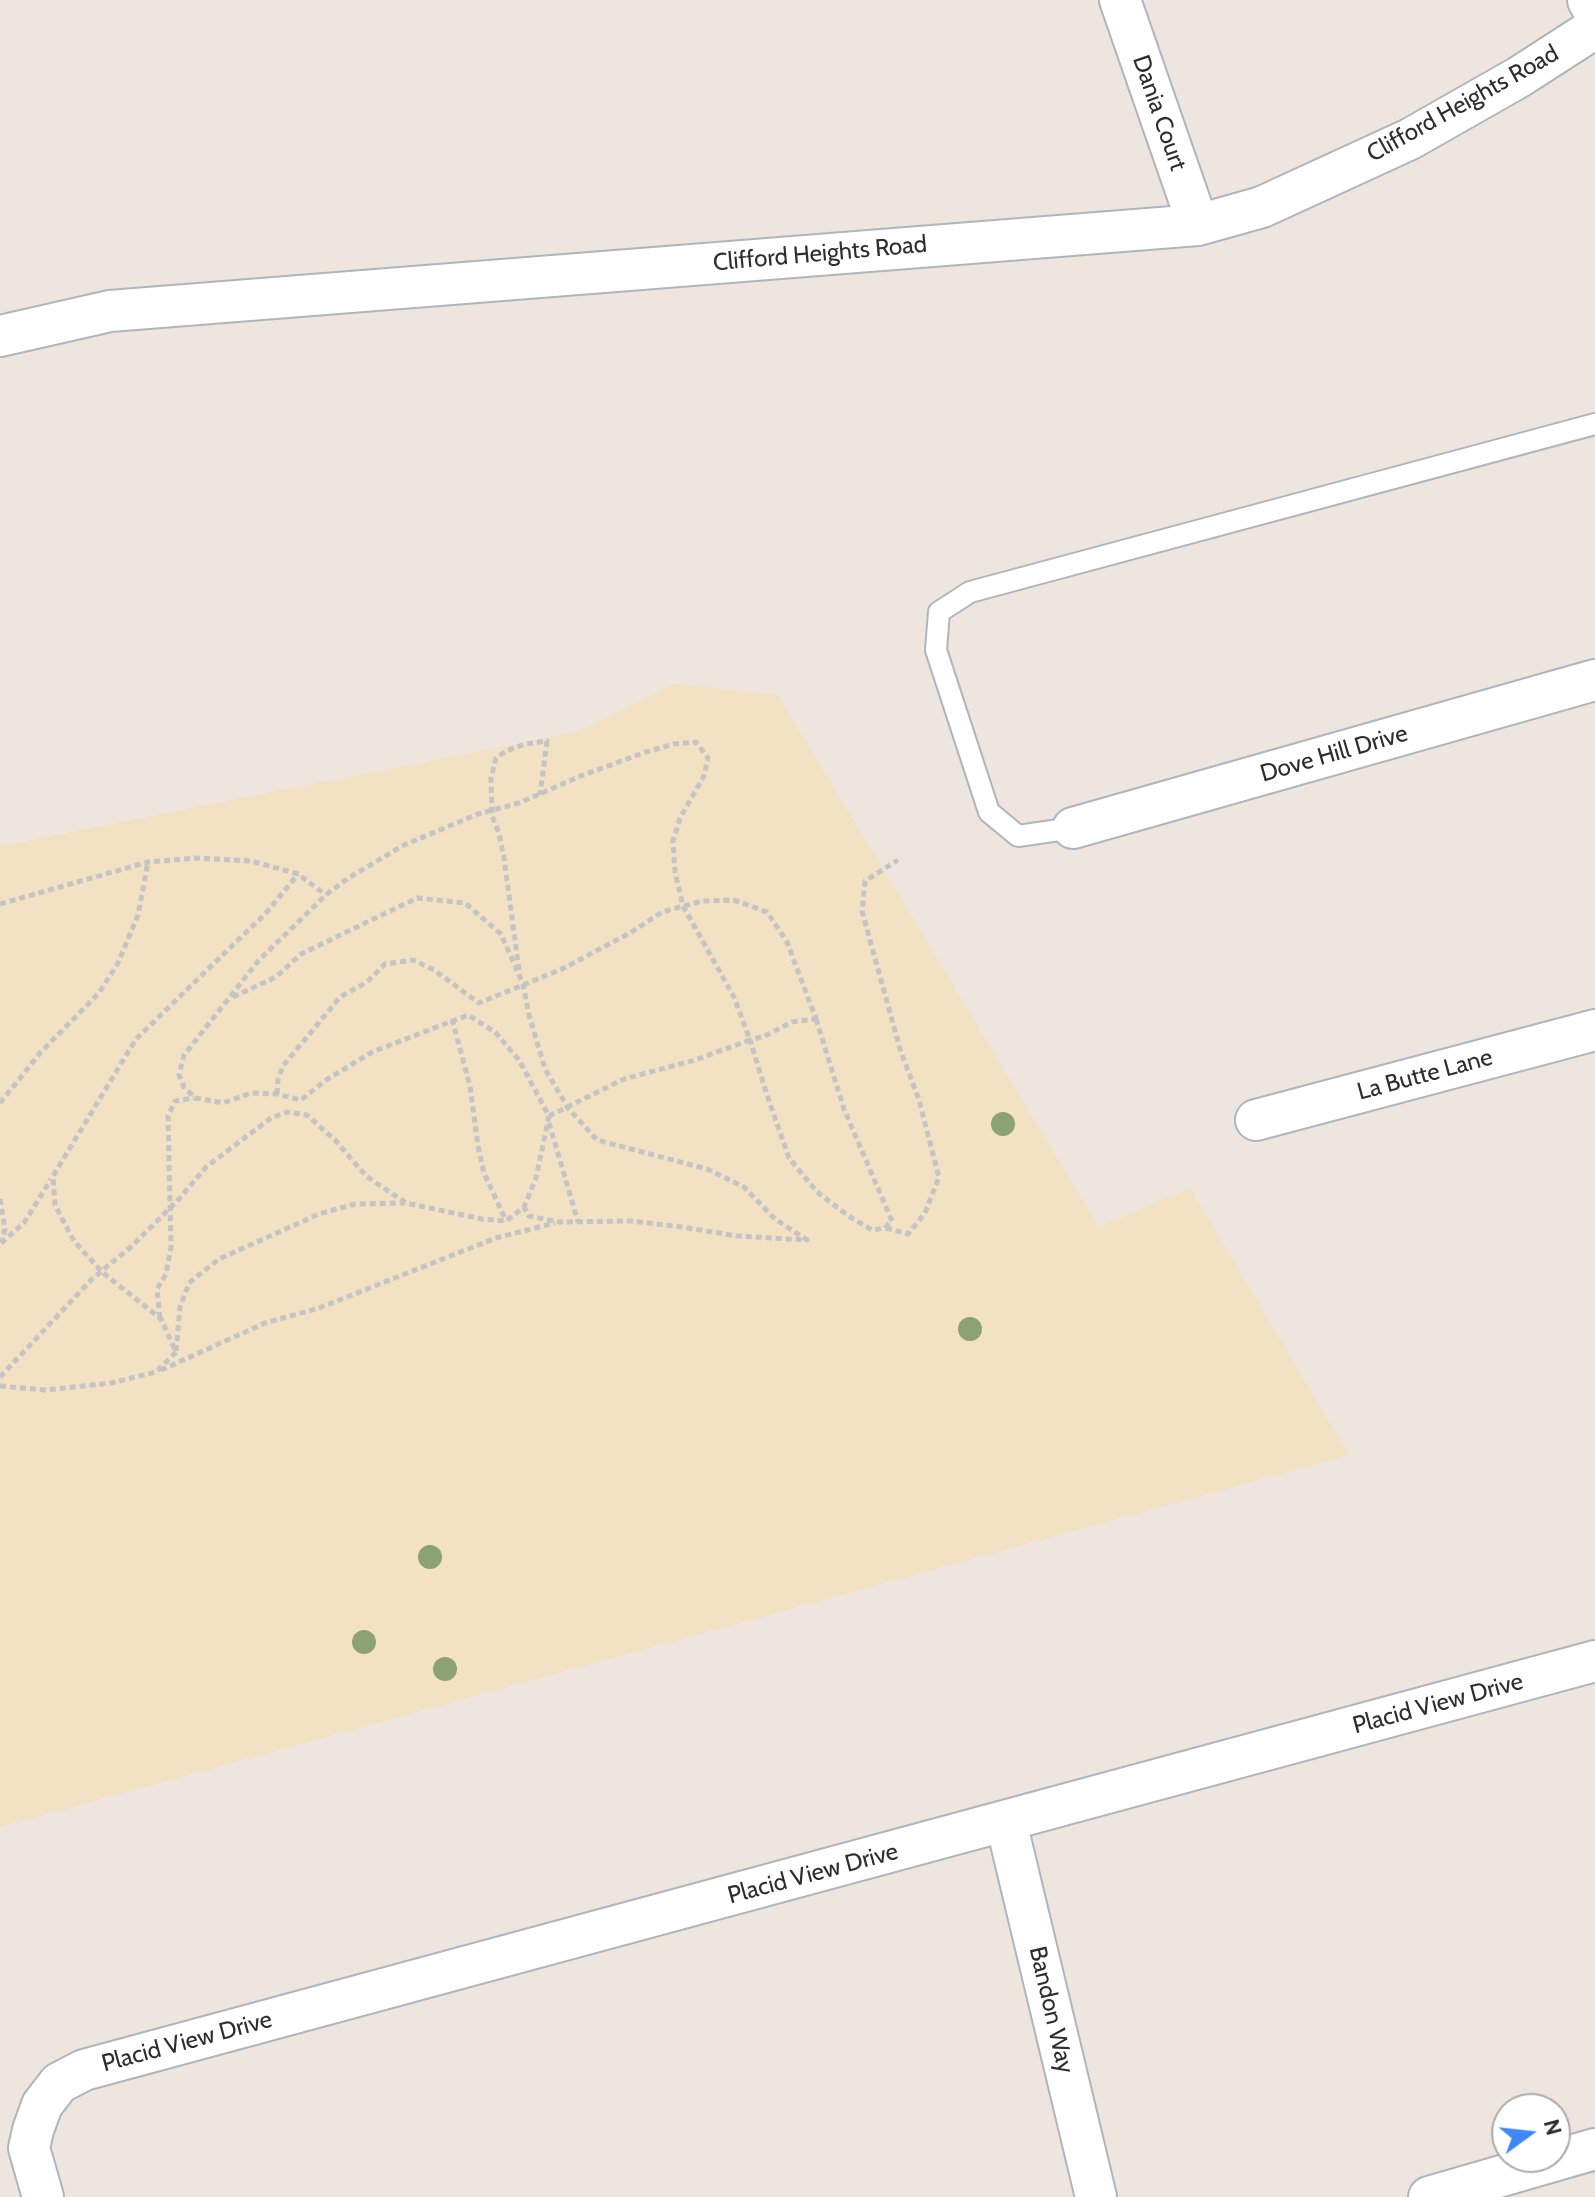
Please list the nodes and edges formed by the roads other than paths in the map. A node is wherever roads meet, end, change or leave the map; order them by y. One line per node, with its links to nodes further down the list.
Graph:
1 (1120, 0): 5 (street, Dania Court)
2 (1590, 0): 3 (street)
3 (1595, 9)
4 (1595, 28): 5 (street, Clifford Heights Road)
5 (1198, 225): 6 (street, Clifford Heights Road)
6 (0, 336)
7 (1595, 424): 9 (lane)
8 (1595, 680): 9 (street, Dove Hill Drive)
9 (1073, 828)
10 (1595, 1030): 11 (street, La Butte Lane)
11 (1256, 1120)
12 (1595, 1661): 13 (street, Placid View Drive)
13 (1006, 1822): 15 (street, Placid View Drive); 16 (street, Bandon Way)
14 (1595, 2149): 17 (street)
15 (43, 2197)
16 (1096, 2197)
17 (1429, 2197)

